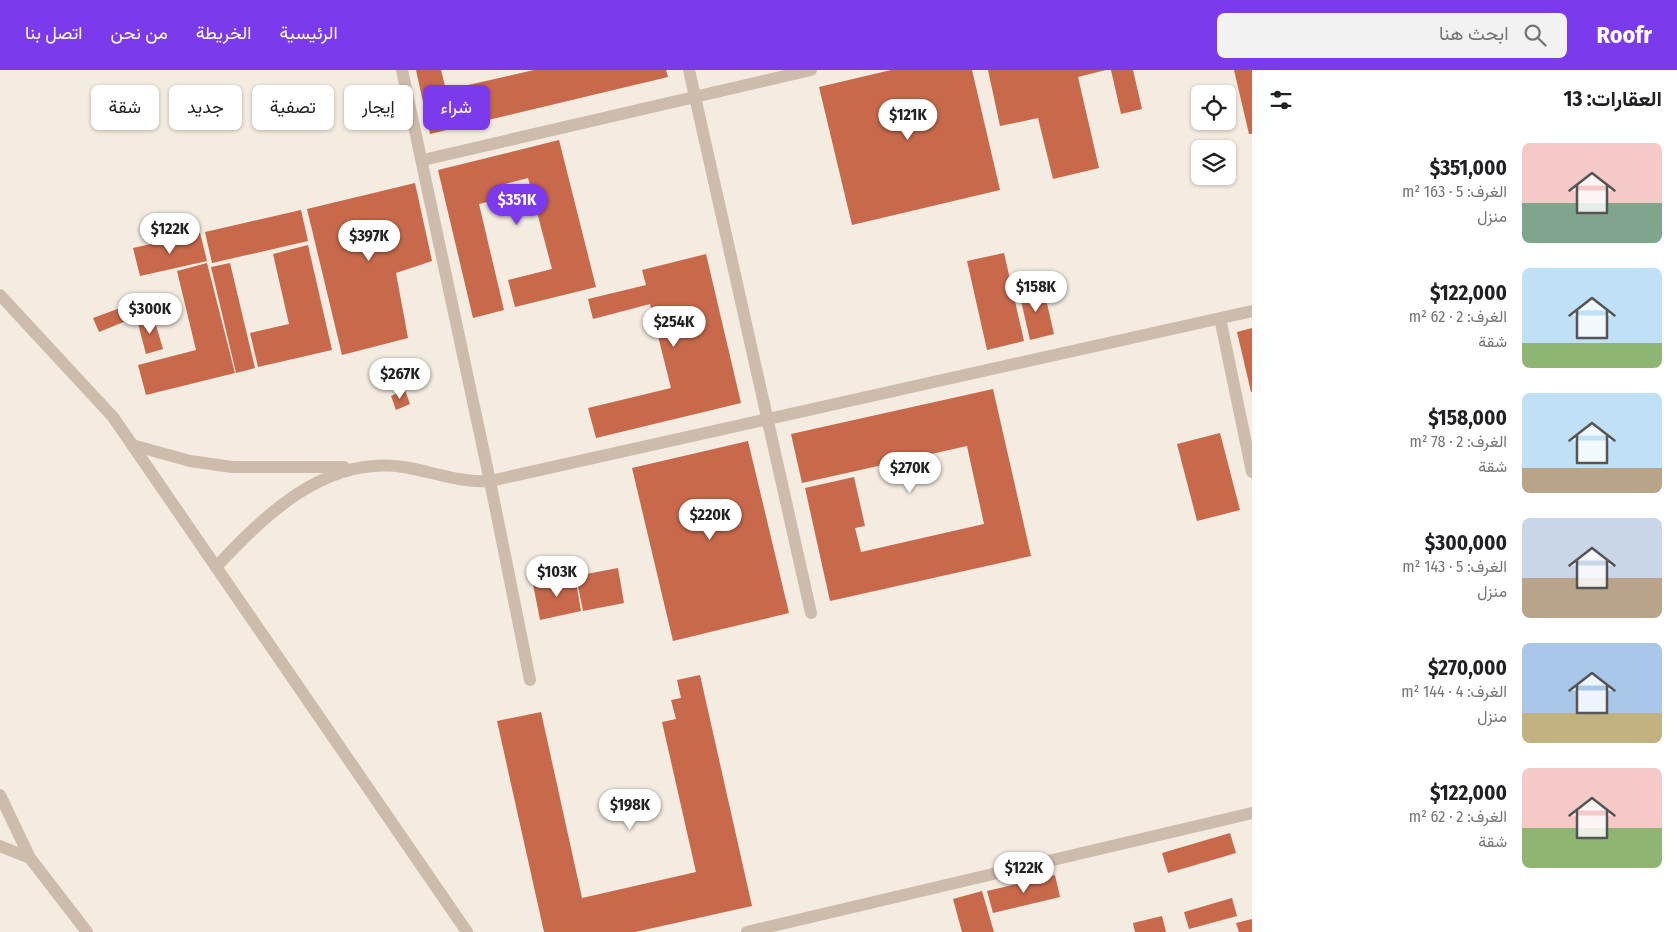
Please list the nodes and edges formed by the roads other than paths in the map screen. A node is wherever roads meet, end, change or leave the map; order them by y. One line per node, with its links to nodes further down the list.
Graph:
1 (402, 70): 5 (street)
2 (688, 70): 4 (street)
3 (811, 70): 4 (street)
4 (694, 97): 5 (street); 9 (street)
5 (423, 160): 13 (street)
6 (0, 295): 10 (street)
7 (1252, 310): 8 (street)
8 (1220, 318): 9 (street); 12 (street)
9 (767, 419): 13 (street); 15 (street)
10 (132, 445): 11 (street); 14 (street)
11 (369, 466): 13 (street); 14 (street)
12 (1252, 472)
13 (490, 481): 16 (street)
14 (216, 567): 22 (street)
15 (811, 613)
16 (530, 680)
17 (0, 795): 20 (street)
18 (1252, 813): 23 (street)
19 (0, 846): 20 (street)
20 (30, 858): 21 (street)
21 (87, 932)
22 (467, 932)
23 (747, 932)

